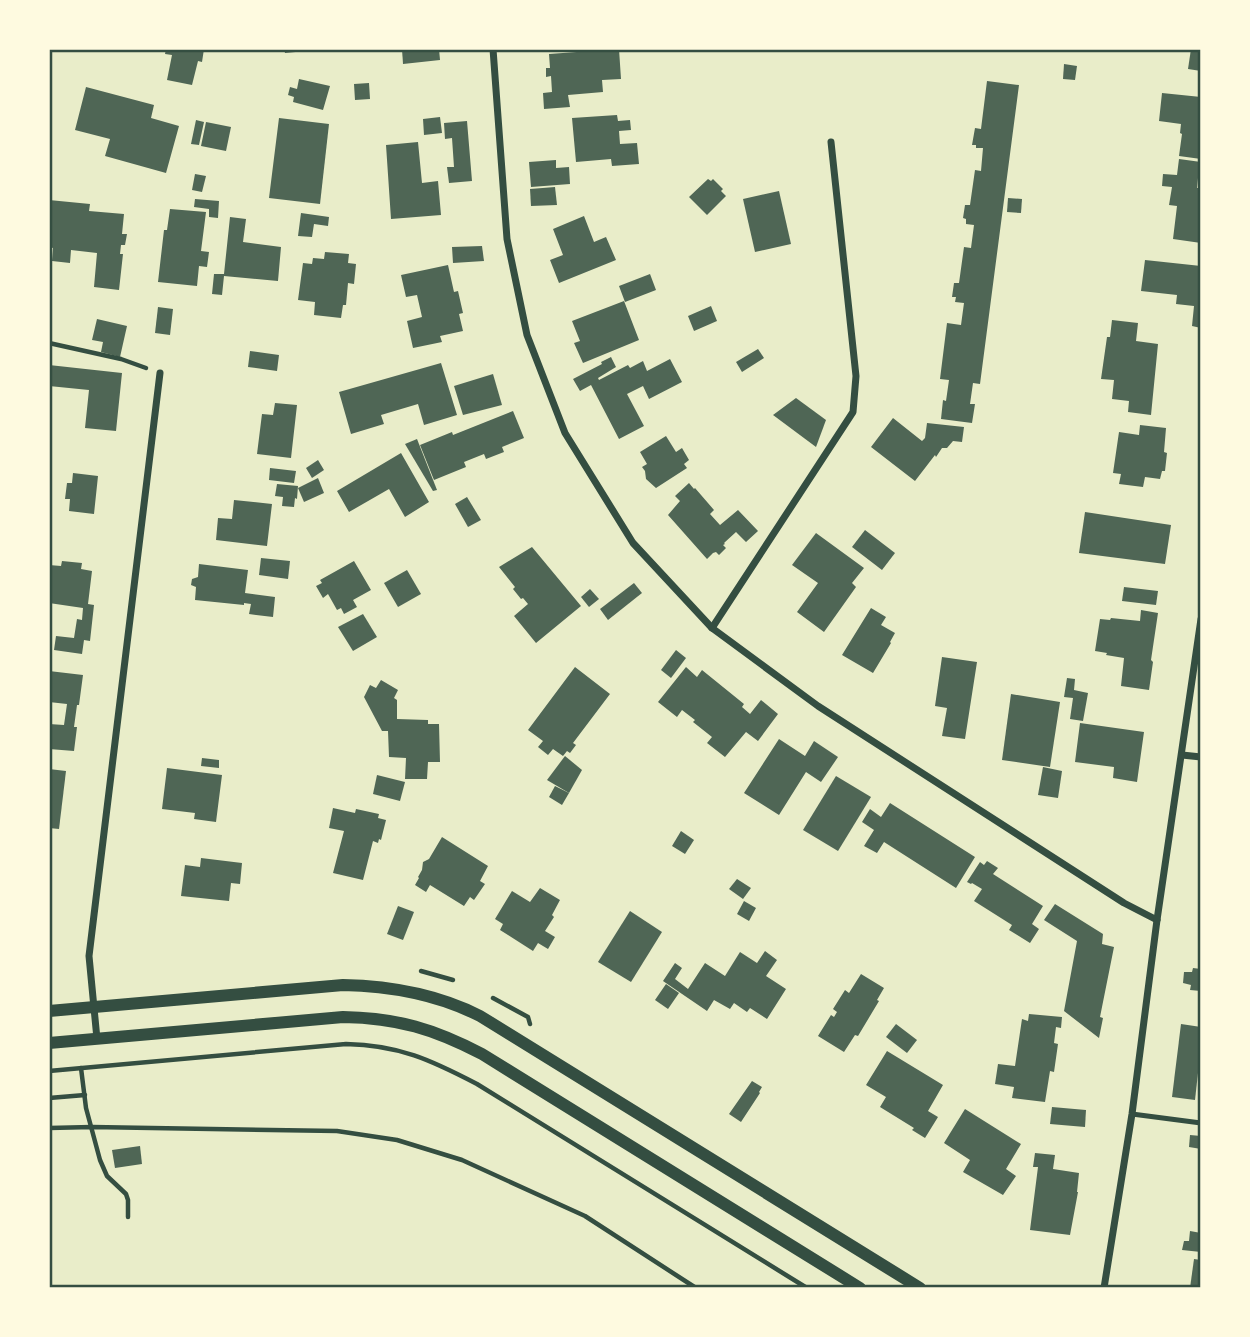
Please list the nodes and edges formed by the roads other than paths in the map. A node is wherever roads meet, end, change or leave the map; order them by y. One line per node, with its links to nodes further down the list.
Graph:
1 (493, 49): 5 (street)
2 (831, 142): 5 (street)
3 (160, 373): 9 (street)
4 (1201, 618): 6 (street)
5 (712, 628): 8 (street)
6 (1182, 755): 7 (street); 8 (street)
7 (1201, 757)
8 (1157, 920): 13 (street)
9 (94, 1007): 10 (street); 11 (street); 16 (street)
10 (49, 1011)
11 (97, 1039): 12 (street); 15 (street)
12 (49, 1043)
13 (1132, 1114): 14 (lane); 17 (street)
14 (1201, 1123)
15 (860, 1288)
16 (920, 1288)
17 (1104, 1288)

